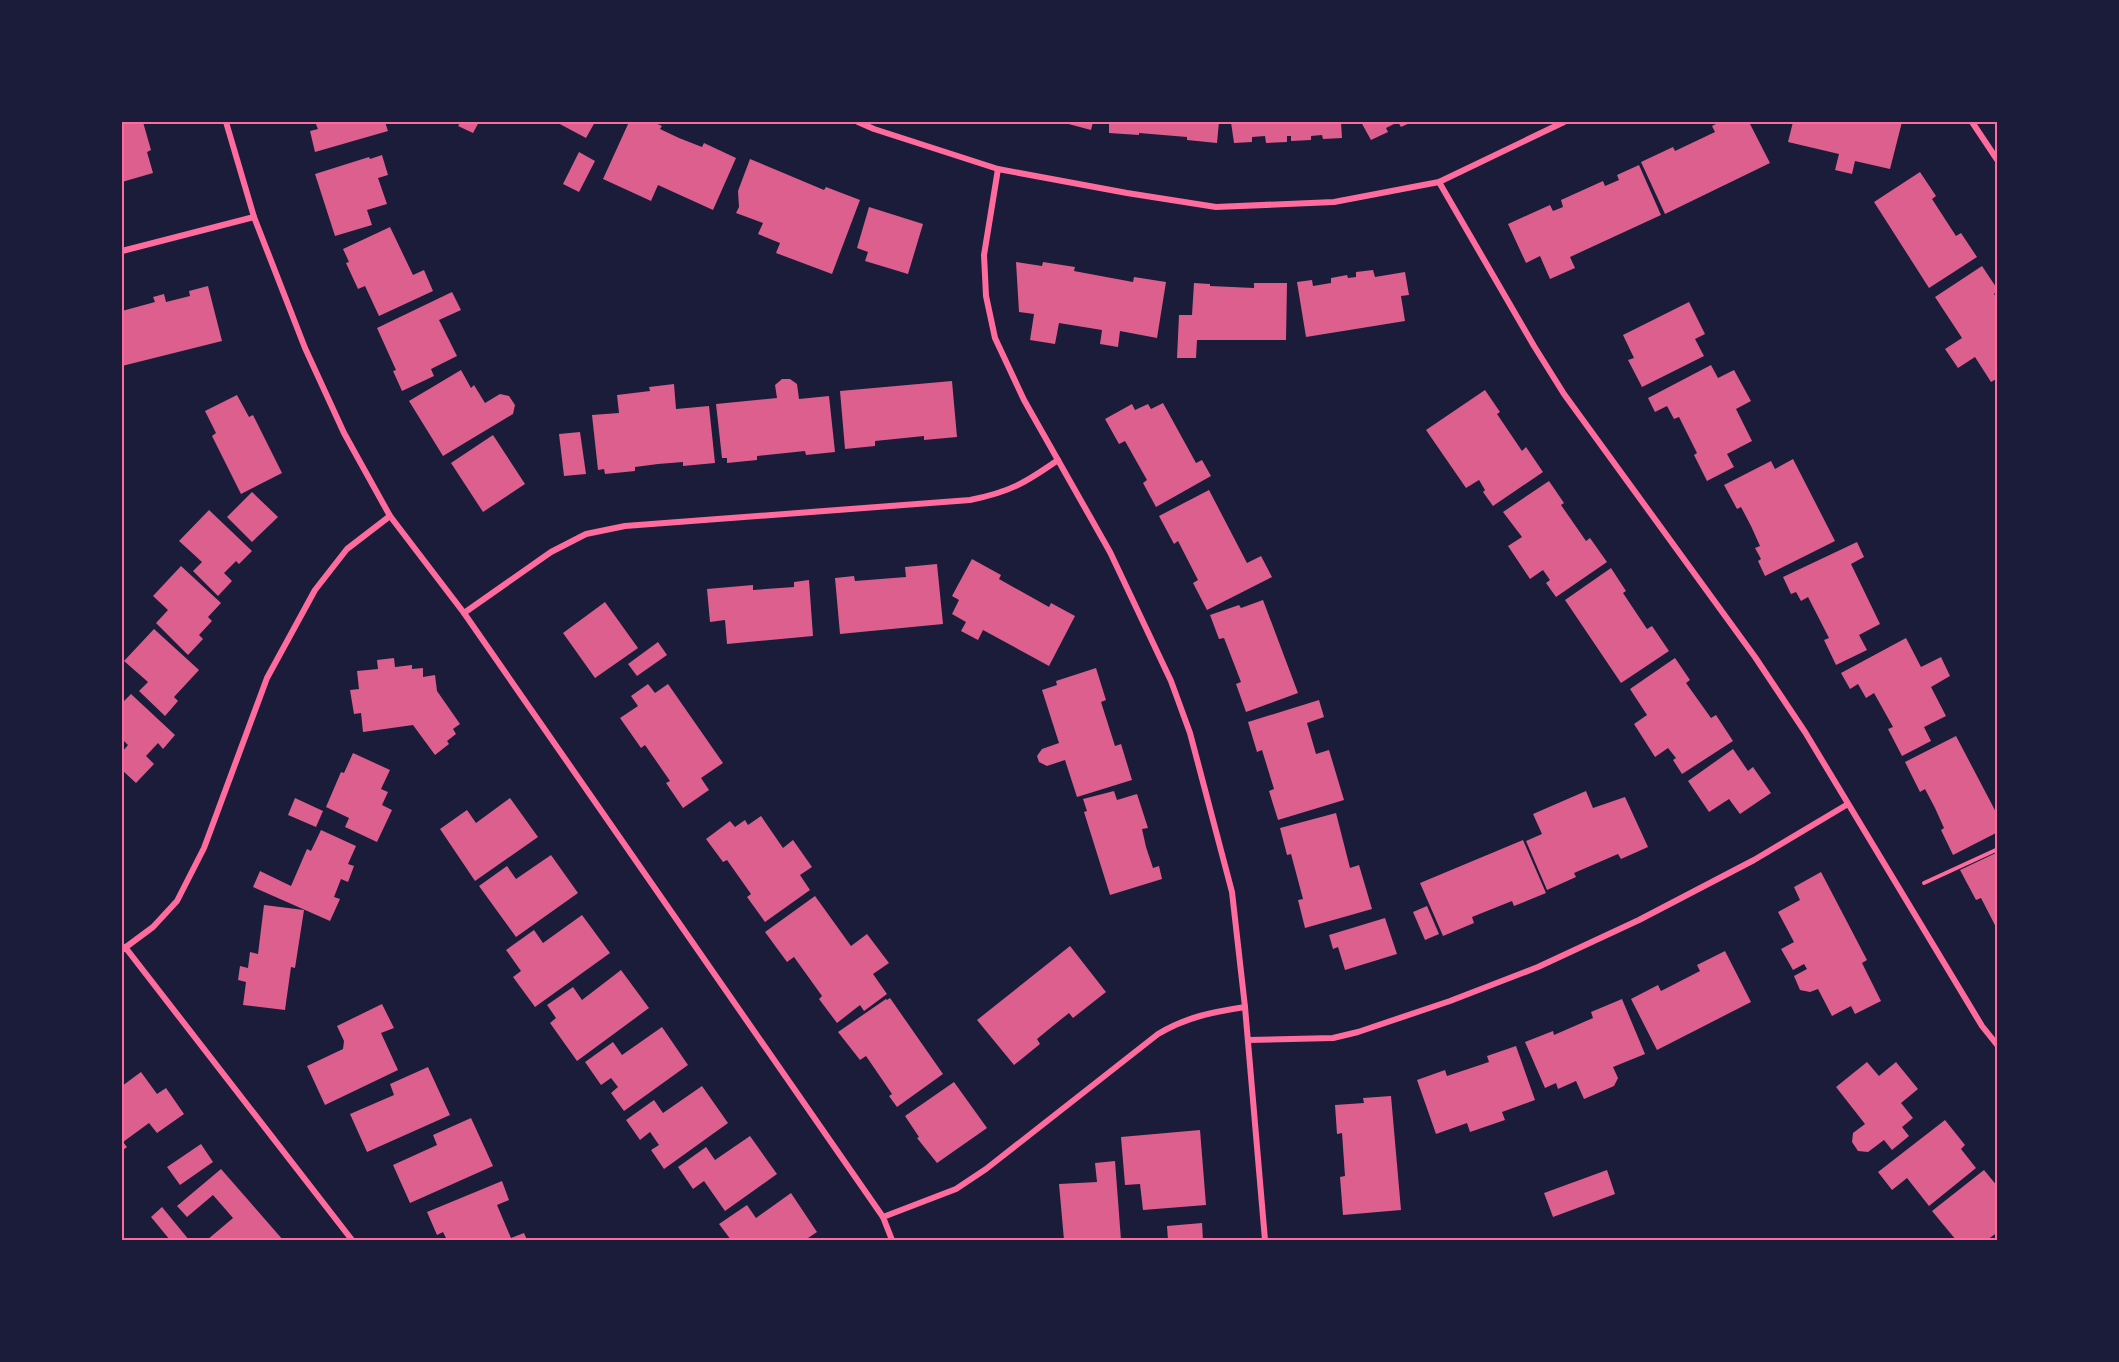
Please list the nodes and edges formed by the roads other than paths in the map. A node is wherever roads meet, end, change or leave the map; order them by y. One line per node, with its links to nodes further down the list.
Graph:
1 (226, 122): 8 (street)
2 (858, 122): 6 (street)
3 (1564, 122): 7 (street)
4 (1972, 122): 5 (street)
5 (1998, 160)
6 (998, 169): 7 (street); 10 (street)
7 (1439, 182): 13 (street)
8 (254, 217): 9 (street); 11 (street)
9 (122, 251)
10 (1058, 460): 12 (street); 15 (street)
11 (390, 516): 12 (street); 14 (street)
12 (464, 613): 18 (street)
13 (1848, 804): 16 (street); 17 (street)
14 (123, 948): 19 (street)
15 (1245, 1006): 16 (street); 18 (street)
16 (1248, 1040): 21 (street)
17 (1998, 1046)
18 (883, 1217): 20 (street)
19 (352, 1240)
20 (892, 1240)
21 (1265, 1240)

